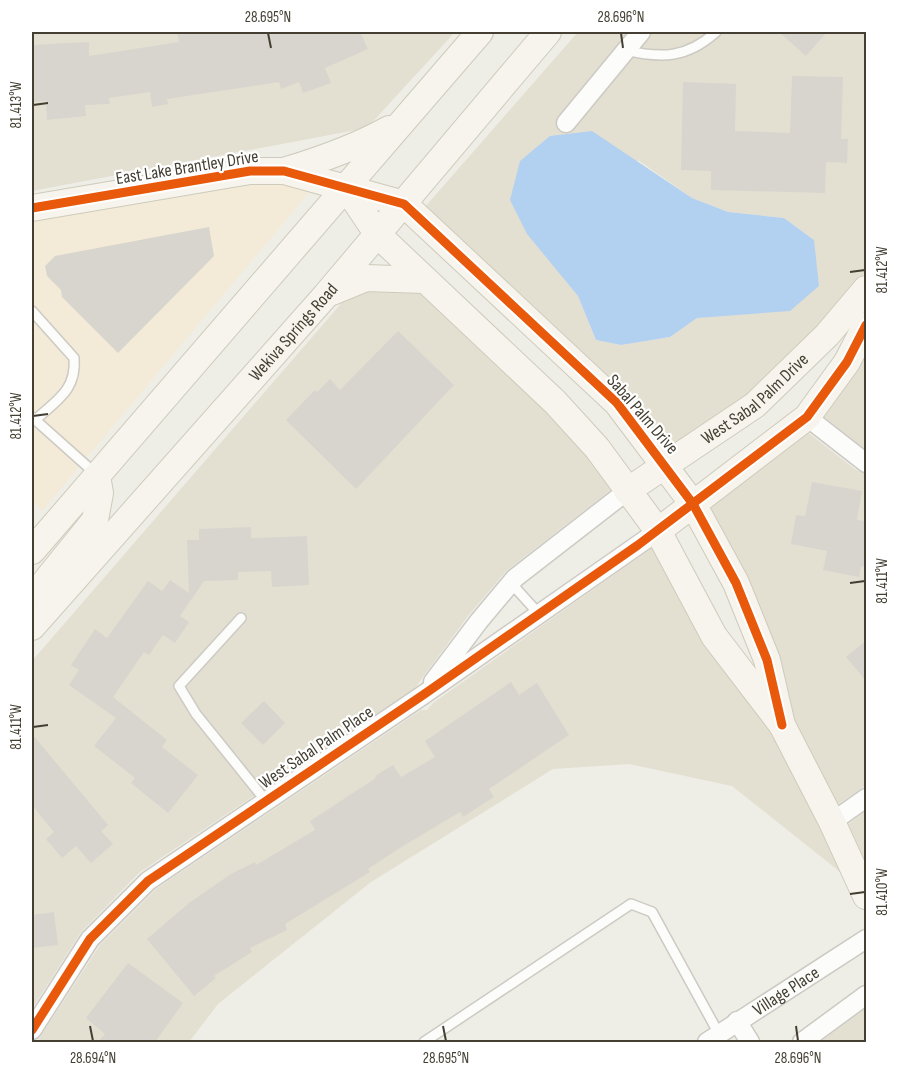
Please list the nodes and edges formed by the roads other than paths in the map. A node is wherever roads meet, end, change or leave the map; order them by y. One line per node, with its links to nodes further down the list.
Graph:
1 (480, 32): 6 (street)
2 (548, 32): 10 (street, Wekiva Springs Road)
3 (641, 32): 5 (street)
4 (716, 32): 5 (lane)
5 (626, 50): 7 (street)
6 (405, 119): 8 (street); 9 (street)
7 (566, 123)
8 (284, 171): 9 (street, East Lake Brantley Drive); 11 (street, East Lake Brantley Drive)
9 (346, 187): 10 (street, Sabal Palm Drive); 12 (street, Sabal Palm Drive); 22 (street)
10 (404, 204): 12 (street, Wekiva Springs Road); 21 (street, Sabal Palm Drive)
11 (32, 208)
12 (378, 235): 13 (street, Sabal Palm Drive); 15 (street, Wekiva Springs Road)
13 (424, 280): 15 (street); 23 (street, Sabal Palm Drive)
14 (867, 289): 21 (street, West Sabal Palm Drive)
15 (326, 295): 31 (street, Wekiva Springs Road)
16 (32, 310): 19 (lane)
17 (867, 325): 18 (street, West Sabal Palm Drive)
18 (807, 417): 20 (street); 24 (street, West Sabal Palm Drive)
19 (33, 418): 22 (lane)
20 (867, 463)
21 (666, 465): 23 (street, West Sabal Palm Drive); 24 (street, Sabal Palm Drive)
22 (97, 476): 26 (street); 28 (street)
23 (627, 491): 25 (street, Sabal Palm Drive); 27 (street, West Sabal Palm Place)
24 (693, 504): 25 (street, West Sabal Palm Drive); 33 (street, Sabal Palm Drive)
25 (658, 531): 29 (street, West Sabal Palm Place); 33 (street, Sabal Palm Drive)
26 (32, 551)
27 (511, 583): 29 (lane); 32 (street, West Sabal Palm Place)
28 (32, 598)
29 (539, 615): 32 (street, West Sabal Palm Place)
30 (241, 618): 35 (lane)
31 (32, 627)
32 (423, 695): 35 (street, West Sabal Palm Place)
33 (782, 726): 36 (street, Sabal Palm Drive)
34 (867, 798): 36 (street)
35 (266, 801): 41 (street, West Sabal Palm Place)
36 (832, 822): 37 (street, Sabal Palm Drive)
37 (867, 896)
38 (867, 939): 40 (street, Village Place)
39 (867, 995): 45 (street)
40 (737, 1021): 42 (street, Village Place); 44 (street)
41 (32, 1030)
42 (713, 1038): 43 (lane)
43 (424, 1042)
44 (750, 1042)
45 (802, 1042)

